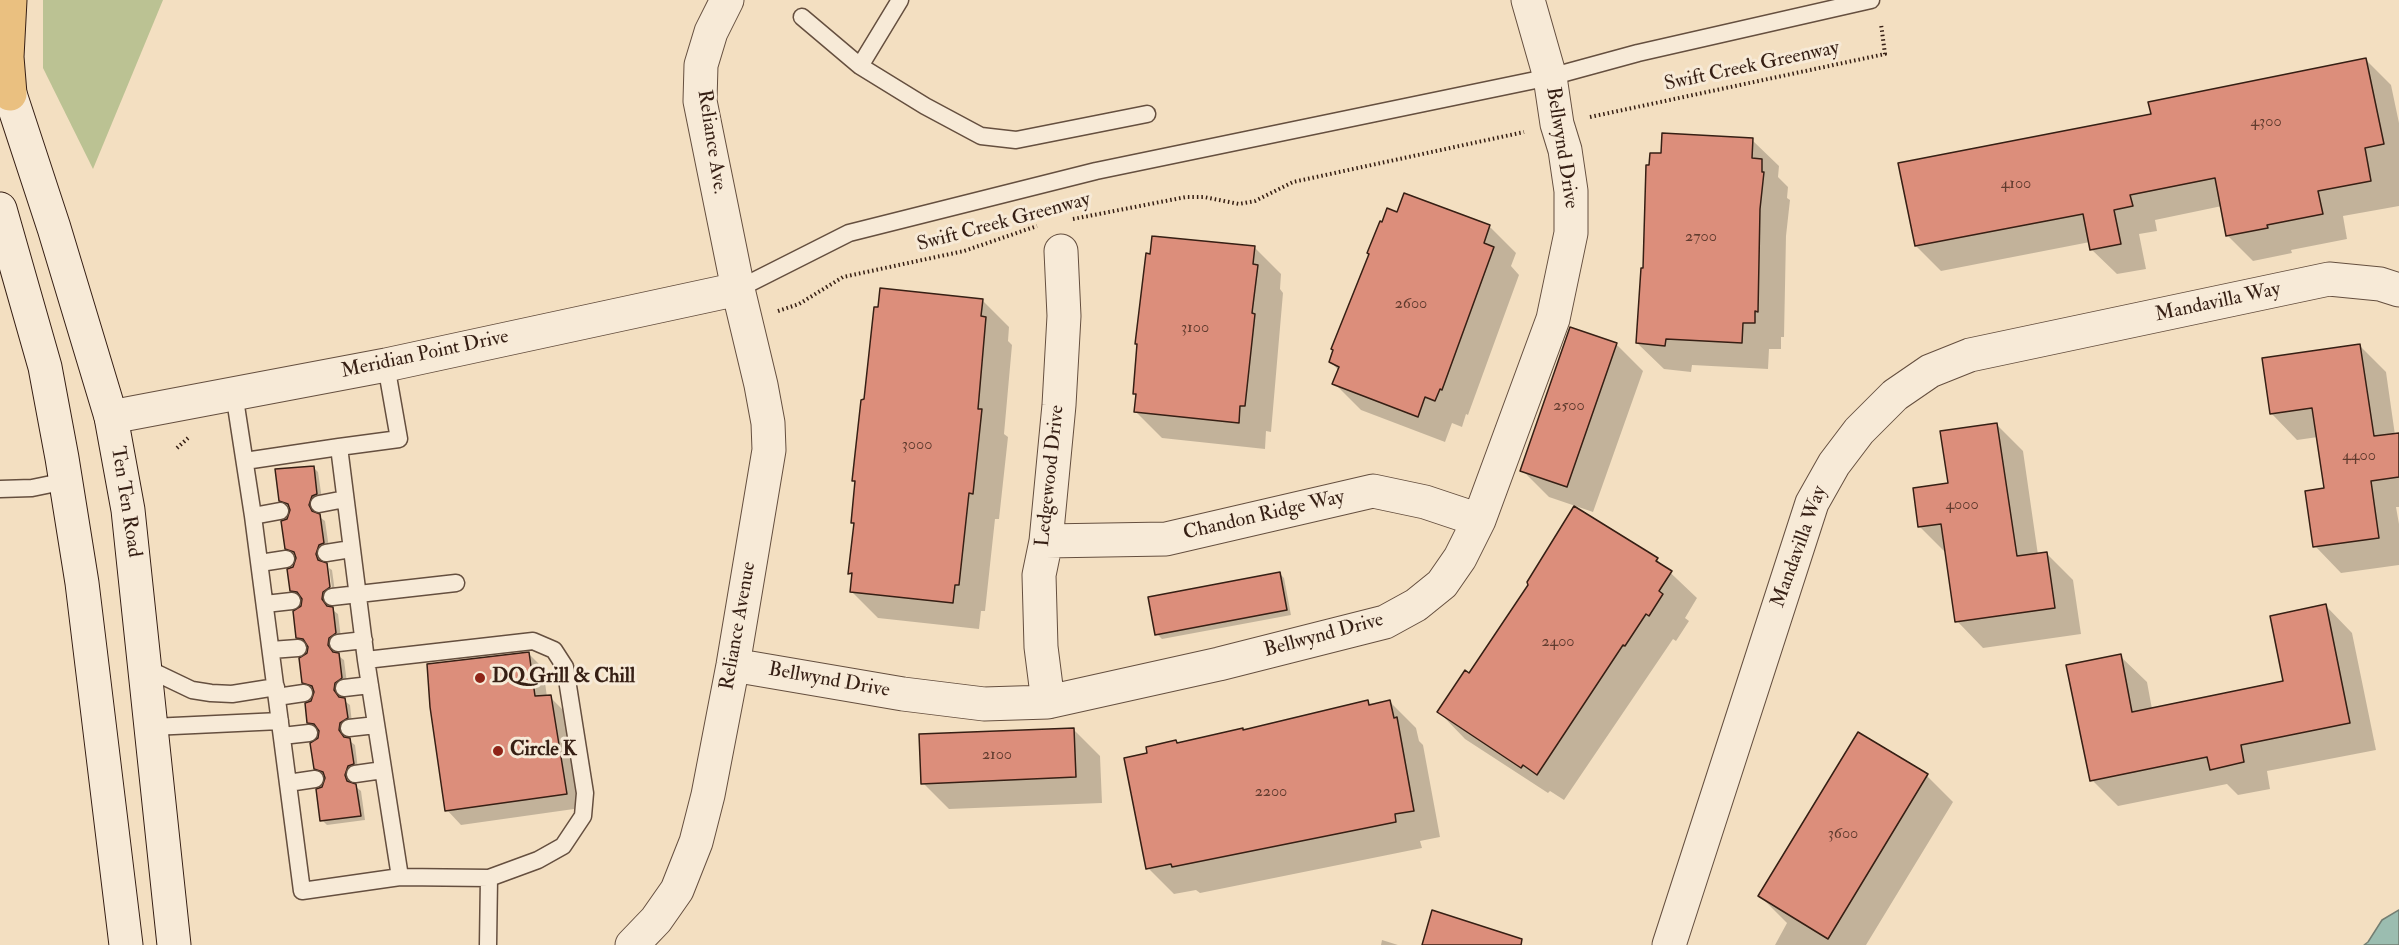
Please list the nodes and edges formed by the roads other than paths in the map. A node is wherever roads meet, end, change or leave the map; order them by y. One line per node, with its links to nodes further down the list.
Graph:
1 (10, 0): 9 (highway)
2 (727, 0): 13 (street, Reliance Ave.)
3 (900, 0): 7 (lane)
4 (1528, 0): 8 (street, Bellwynd Drive)
5 (1871, 0): 8 (lane)
6 (802, 17): 7 (lane)
7 (860, 66): 10 (lane)
8 (1550, 76): 13 (lane); 26 (street, Bellwynd Drive)
9 (5, 84): 17 (street, Ten Ten Road)
10 (1147, 114)
11 (0, 209): 20 (street)
12 (1055, 237): 27 (street, Ledgewood Drive)
13 (738, 288): 15 (street, Meridian Point Drive); 42 (street, Reliance Avenue)
14 (2399, 290): 64 (street, Mandavilla Way)
15 (386, 365): 16 (street, Meridian Point Drive); 18 (lane)
16 (234, 393): 17 (street, Meridian Point Drive); 19 (lane)
17 (111, 417): 43 (street, Ten Ten Road)
18 (339, 447): 19 (lane); 22 (lane)
19 (245, 460): 25 (lane)
20 (66, 481): 21 (lane); 60 (street)
21 (0, 489)
22 (345, 499): 23 (lane); 28 (lane)
23 (319, 504)
24 (280, 511): 25 (lane)
25 (253, 516): 31 (lane)
26 (1479, 520): 27 (street, Chandon Ridge Way); 48 (street, Bellwynd Drive)
27 (1046, 541): 48 (street, Ledgewood Drive)
28 (351, 549): 29 (lane); 33 (lane)
29 (326, 553)
30 (286, 559): 31 (lane)
31 (260, 563): 36 (lane)
32 (456, 584): 33 (lane)
33 (358, 594): 34 (lane); 37 (lane)
34 (332, 597)
35 (292, 601): 36 (lane)
36 (265, 604): 40 (lane)
37 (364, 640): 38 (lane); 41 (lane)
38 (338, 643)
39 (298, 648): 40 (lane)
40 (271, 650): 46 (lane)
41 (366, 660): 44 (lane); 59 (lane)
42 (733, 665): 48 (street, Bellwynd Drive); 63 (street, Reliance Avenue)
43 (146, 668): 46 (lane); 50 (street, Ten Ten Road)
44 (370, 685): 45 (lane); 49 (lane)
45 (344, 688)
46 (276, 692): 47 (lane); 52 (lane)
47 (304, 693)
48 (1048, 702)
49 (376, 725): 51 (lane); 54 (lane)
50 (152, 727): 52 (lane); 61 (street, Ten Ten Road)
51 (349, 728)
52 (281, 729): 53 (lane); 57 (lane)
53 (309, 733)
54 (383, 770): 55 (lane); 58 (lane)
55 (355, 774)
56 (315, 779): 57 (lane)
57 (288, 783): 58 (lane)
58 (400, 878): 59 (lane)
59 (489, 878): 62 (lane)
60 (126, 945)
61 (174, 945)
62 (488, 945)
63 (632, 945)
64 (1669, 945)

